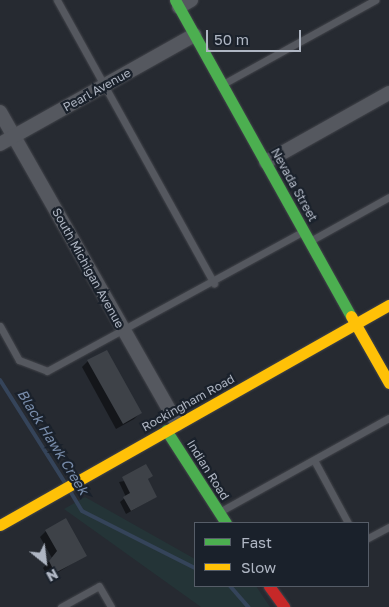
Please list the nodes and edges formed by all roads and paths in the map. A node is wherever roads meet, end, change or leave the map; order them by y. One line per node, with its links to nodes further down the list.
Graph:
1 (57, 0): 6 (lane)
2 (374, 0): 5 (lane)
3 (182, 2): 4 (street, Nevada Street)
4 (194, 34): 5 (street, Nevada Street); 6 (street, Pearl Avenue)
5 (223, 84): 11 (street, Nevada Street)
6 (106, 85): 9 (street, Pearl Avenue); 14 (lane)
7 (389, 93): 11 (street)
8 (0, 112): 9 (street, South Michigan Avenue)
9 (14, 136): 10 (street, Pearl Avenue); 18 (street, South Michigan Avenue)
10 (0, 144)
11 (266, 162): 13 (street, Nevada Street)
12 (389, 197): 13 (lane)
13 (307, 236): 14 (lane); 16 (street, Nevada Street)
14 (214, 283): 18 (lane)
15 (389, 305): 16 (street, Rockingham Road)
16 (356, 323): 19 (street, Nevada Street); 21 (street, Rockingham Road)
17 (0, 326): 18 (lane)
18 (124, 332): 21 (street, South Michigan Avenue)
19 (389, 383)
20 (389, 418): 22 (lane)
21 (172, 427): 23 (street, Indian Road); 26 (street, Rockingham Road)
22 (314, 460): 23 (lane); 25 (lane)
23 (219, 513): 24 (street, Indian Road)
24 (225, 522)
25 (347, 522)
26 (0, 525)
27 (389, 527): 28 (lane)
28 (369, 537)
29 (274, 587): 32 (street)
30 (61, 607): 31 (lane)
31 (110, 607)
32 (284, 607)

